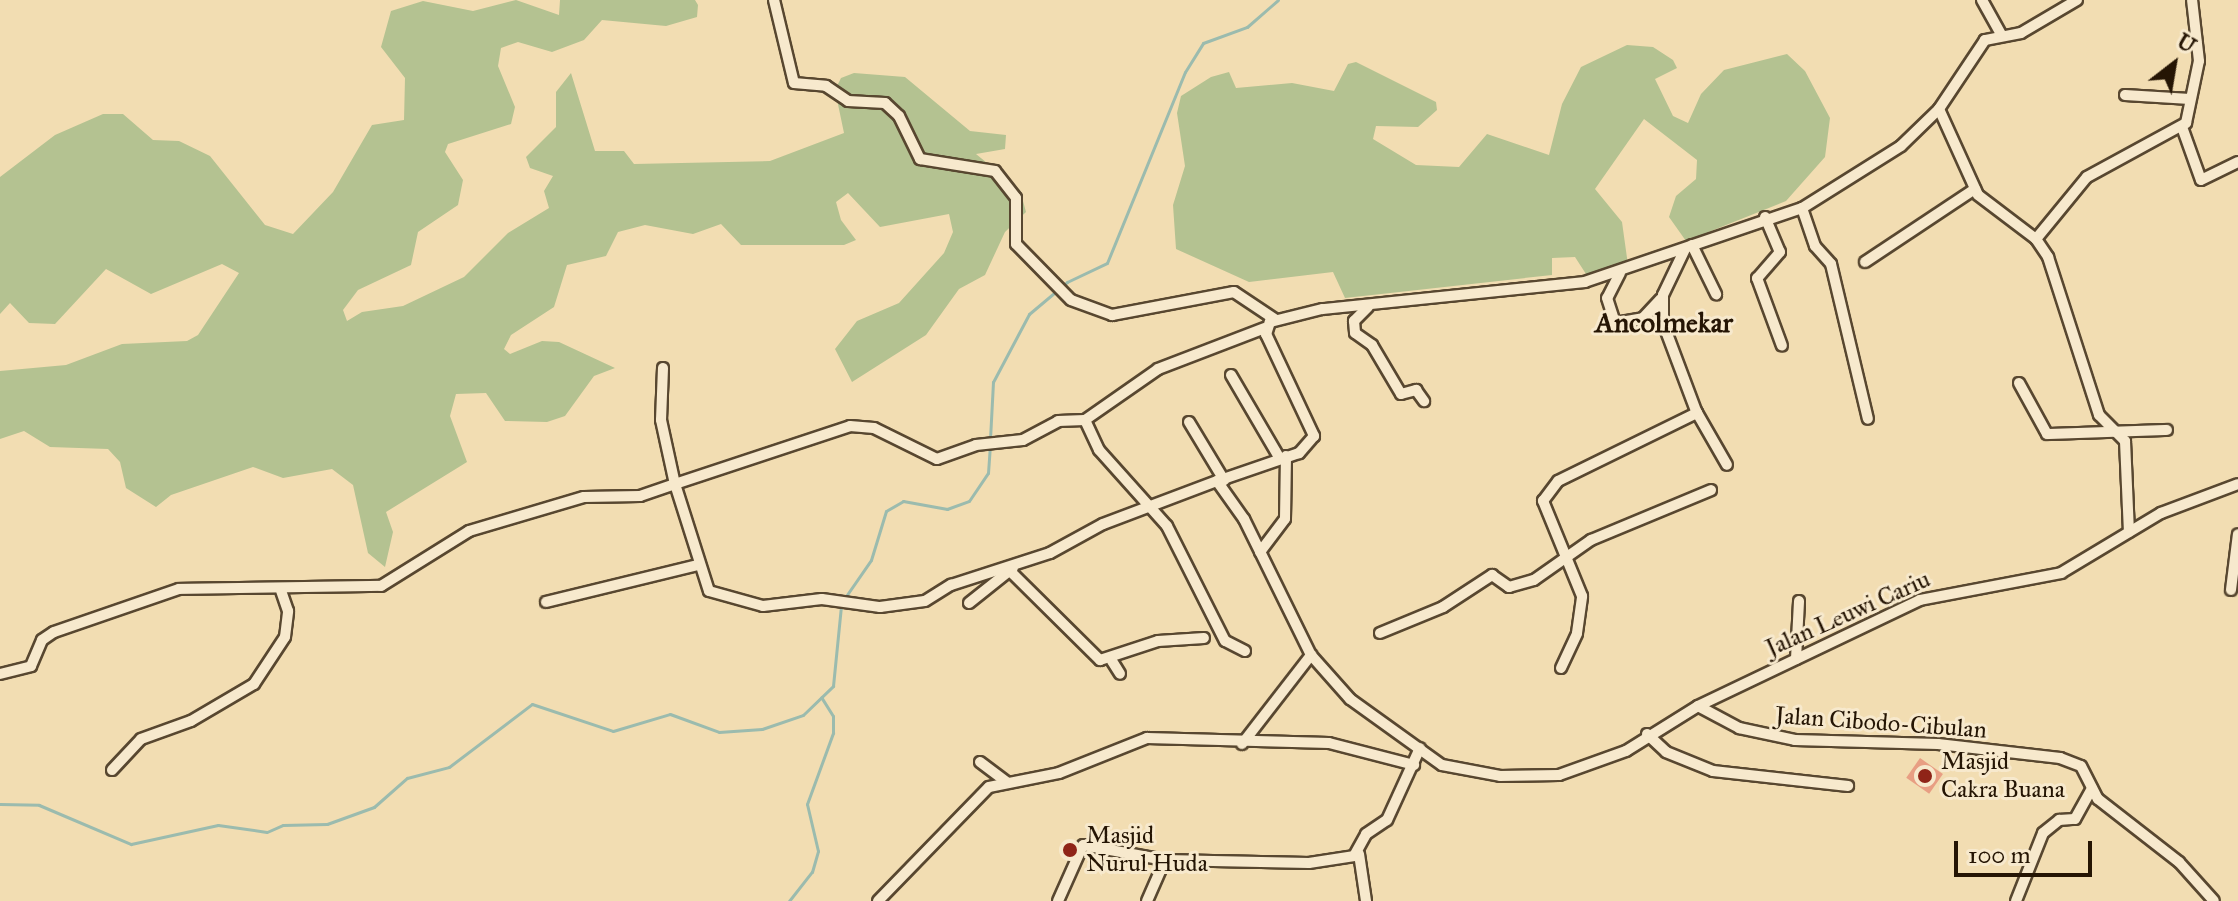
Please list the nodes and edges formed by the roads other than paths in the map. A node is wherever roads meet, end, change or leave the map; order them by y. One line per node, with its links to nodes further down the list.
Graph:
1 (774, 0): 21 (street)
2 (1982, 0): 5 (street)
3 (2077, 0): 5 (street)
4 (2192, 0): 7 (street)
5 (2002, 36): 8 (street)
6 (2125, 95): 7 (street)
7 (2190, 99): 9 (street)
8 (1939, 109): 11 (street); 12 (street)
9 (2182, 127): 10 (street); 14 (street)
10 (2238, 162)
11 (1975, 189): 14 (street); 16 (street)
12 (1802, 208): 13 (street); 29 (street)
13 (1765, 217): 15 (street); 23 (street)
14 (2036, 239): 32 (street)
15 (1689, 246): 17 (street); 18 (street); 19 (street)
16 (1865, 262)
17 (1620, 273): 19 (street); 20 (street)
18 (1716, 294)
19 (1663, 295): 28 (street)
20 (1368, 307): 21 (street); 27 (street)
21 (1276, 320): 22 (street)
22 (1265, 328): 30 (street); 34 (street)
23 (1782, 346)
24 (663, 368): 37 (street)
25 (1231, 375): 34 (street)
26 (2019, 383): 32 (street)
27 (1424, 401)
28 (1697, 413): 35 (street); 44 (street)
29 (1868, 419)
30 (1085, 420): 37 (street); 40 (street)
31 (1189, 422): 36 (street)
32 (2108, 429): 33 (street); 41 (street)
33 (2167, 430)
34 (1283, 456): 36 (street); 43 (street)
35 (1727, 465)
36 (1220, 480): 40 (street); 43 (street)
37 (675, 484): 45 (street); 48 (street)
38 (2238, 484): 41 (street, Jalan Leuwi Cariu)
39 (1711, 490): 44 (street)
40 (1152, 506): 46 (street); 54 (street)
41 (2129, 532): 56 (street, Jalan Leuwi Cariu)
42 (2238, 534): 47 (street)
43 (1260, 552): 55 (street)
44 (1567, 557): 52 (street); 58 (street)
45 (698, 565): 46 (street); 50 (street)
46 (1013, 568): 51 (street); 57 (street)
47 (2231, 590)
48 (281, 591): 59 (street); 67 (street)
49 (1799, 601): 56 (street)
50 (546, 602)
51 (969, 603)
52 (1380, 633)
53 (1204, 638): 57 (street)
54 (1245, 651)
55 (1311, 655): 63 (street); 64 (street)
56 (1796, 659): 61 (street, Jalan Leuwi Cariu)
57 (1112, 661): 60 (street)
58 (1561, 668)
59 (0, 674)
60 (1120, 674)
61 (1698, 706): 62 (street); 70 (street, Jalan Cibodo-Cibulan)
62 (1647, 734): 64 (street); 69 (street)
63 (1242, 744): 66 (street); 68 (street)
64 (1420, 748): 66 (street)
65 (980, 762): 68 (street)
66 (1414, 765): 71 (street)
67 (112, 770)
68 (1008, 783): 73 (street)
69 (1848, 786)
70 (2092, 788): 77 (street); 78 (street, Jalan Cibodo-Cibulan)
71 (1359, 854): 72 (street); 76 (street)
72 (1165, 860): 74 (street); 75 (street)
73 (878, 901)
74 (1058, 901)
75 (1147, 901)
76 (1366, 901)
77 (2016, 901)
78 (2214, 901)

